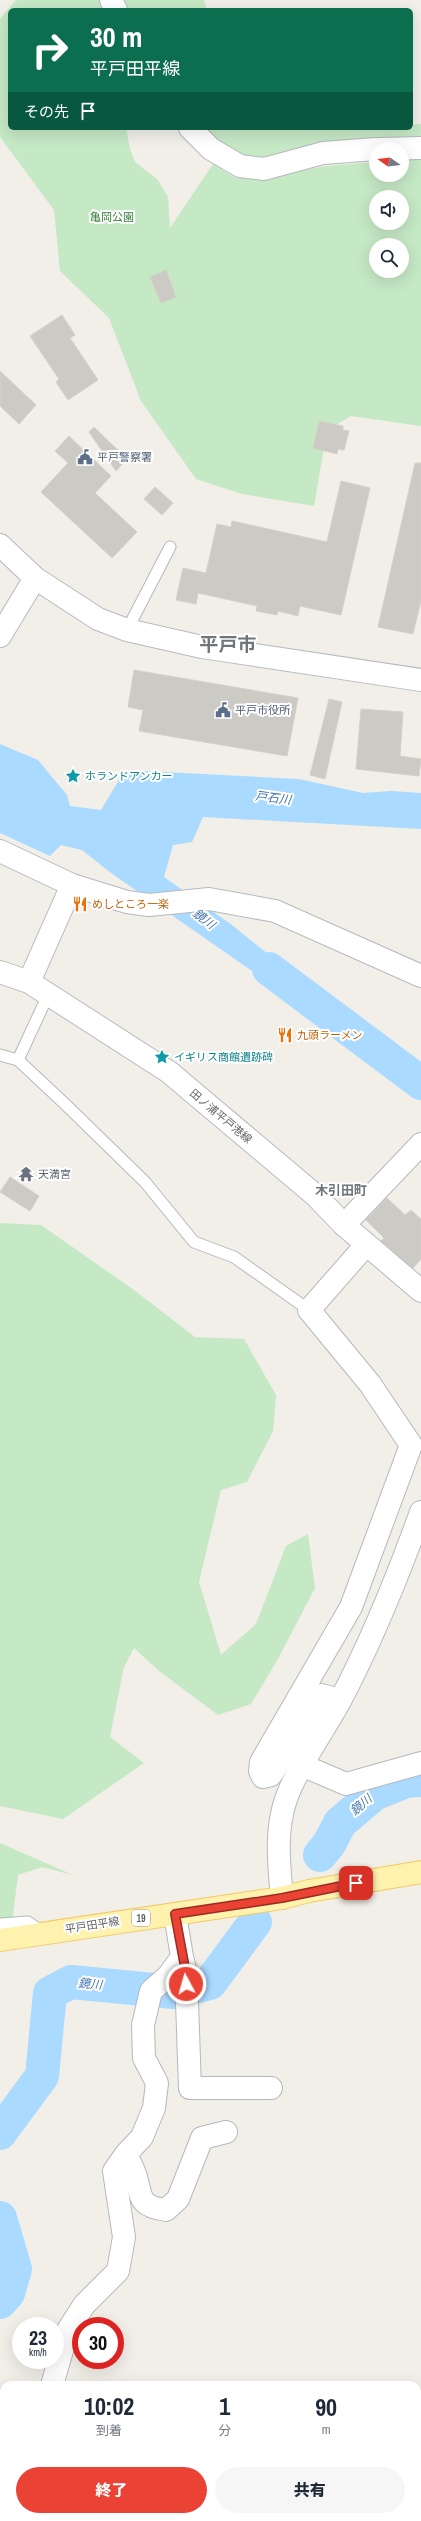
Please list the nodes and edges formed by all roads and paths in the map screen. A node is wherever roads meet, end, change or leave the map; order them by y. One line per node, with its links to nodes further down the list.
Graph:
1 (192, 130): 4 (street)
2 (409, 148): 3 (street)
3 (421, 148)
4 (369, 150)
5 (0, 545): 7 (street)
6 (170, 547): 8 (lane)
7 (35, 578): 8 (street); 9 (street)
8 (127, 630): 10 (street)
9 (0, 636)
10 (421, 680)
11 (0, 852): 12 (street)
12 (72, 885): 14 (street); 15 (street)
13 (0, 972): 15 (street, 田ノ浦平戸港線)
14 (421, 976)
15 (29, 982): 16 (street, 田ノ浦平戸港線)
16 (48, 995): 18 (lane); 20 (street, 田ノ浦平戸港線)
17 (0, 1055): 18 (lane)
18 (18, 1060): 23 (lane)
19 (421, 1144): 20 (street)
20 (344, 1225): 21 (street, 田ノ浦平戸港線)
21 (366, 1245): 22 (street, 田ノ浦平戸港線); 23 (street)
22 (421, 1291)
23 (309, 1310): 25 (street)
24 (421, 1512): 25 (street)
25 (340, 1700): 27 (street)
26 (420, 1760): 27 (street)
27 (304, 1766): 29 (street)
28 (421, 1872): 29 (main road, 平戸田平線 / 19)
29 (282, 1898): 30 (main road, 平戸田平線 / 19)
30 (175, 1914): 32 (main road, 平戸田平線 / 19); 34 (street)
31 (0, 1924): 32 (lane)
32 (44, 1933): 33 (main road, 平戸田平線 / 19)
33 (0, 1940)
34 (179, 1969): 35 (street); 37 (street)
35 (271, 2088)
36 (226, 2132): 37 (street)
37 (126, 2154): 38 (street)
38 (53, 2381)

